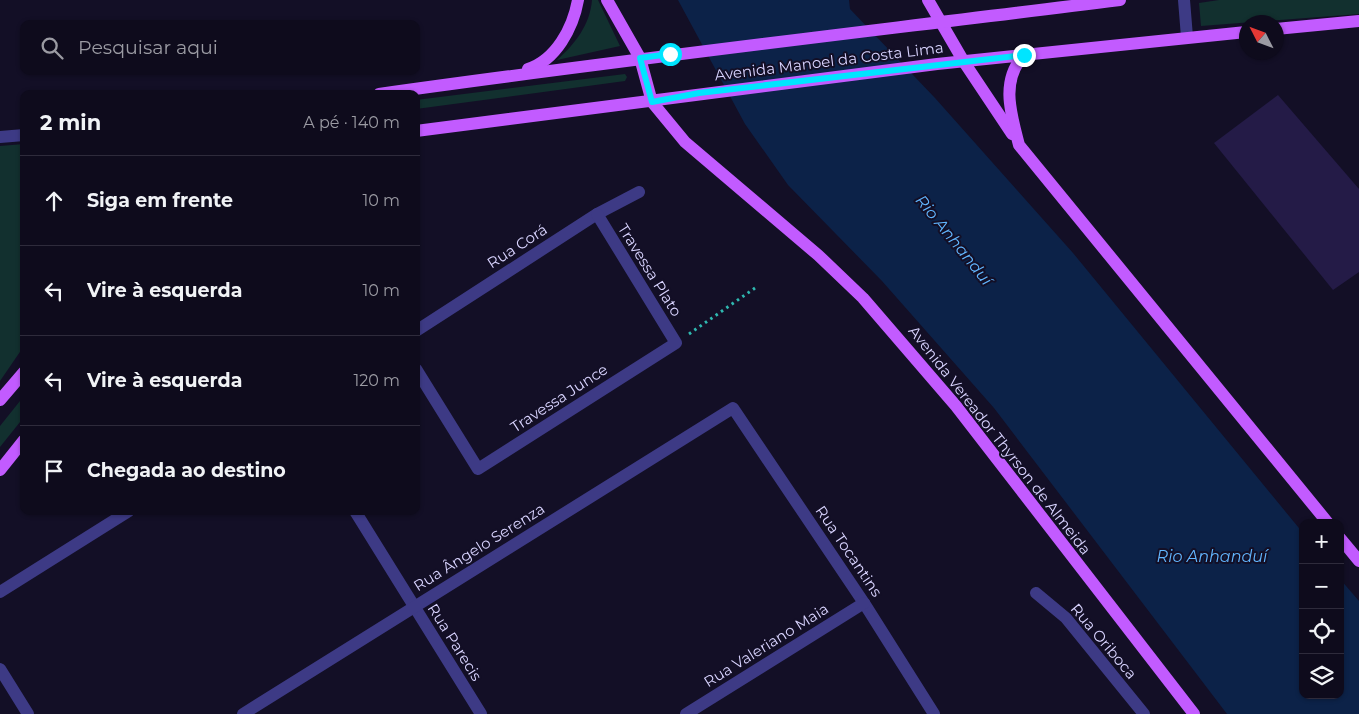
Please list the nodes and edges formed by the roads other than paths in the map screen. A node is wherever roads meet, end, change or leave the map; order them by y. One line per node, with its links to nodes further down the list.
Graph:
1 (578, 0): 14 (main road)
2 (607, 0): 12 (main road)
3 (928, 0): 6 (main road)
4 (1120, 0): 6 (main road, Avenida Manoel da Costa Lima)
5 (1184, 0): 10 (street)
6 (942, 22): 12 (main road, Avenida Manoel da Costa Lima); 13 (main road)
7 (1359, 22): 8 (main road)
8 (1284, 28)
9 (1239, 33): 10 (main road, Avenida Manoel da Costa Lima)
10 (1187, 37): 11 (main road, Avenida Manoel da Costa Lima)
11 (1024, 55): 13 (main road, Avenida Manoel da Costa Lima); 20 (main road)
12 (640, 58): 14 (main road, Avenida Manoel da Costa Lima); 16 (main road)
13 (964, 62): 16 (main road, Avenida Manoel da Costa Lima); 20 (main road)
14 (510, 75): 15 (main road, Avenida Manoel da Costa Lima)
15 (407, 90)
16 (652, 102): 17 (main road, Avenida Manoel da Costa Lima); 47 (main road, Avenida Vereador Thyrson de Almeida)
17 (420, 131)
18 (20, 135): 19 (street)
19 (0, 137)
20 (1019, 145): 33 (main road)
21 (638, 192): 22 (street, Rua Corá)
22 (597, 214): 23 (street, Rua Corá); 24 (street, Travessa Plato)
23 (420, 327)
24 (676, 343): 25 (street, Travessa Junce)
25 (420, 375)
26 (20, 377): 27 (main road)
27 (0, 400)
28 (733, 408): 38 (street, Rua Tocantins); 39 (street, Rua Ângelo Serenza)
29 (20, 445): 30 (main road)
30 (0, 470)
31 (122, 515): 36 (street)
32 (357, 515): 39 (street, Rua Parecis)
33 (1325, 519)
34 (1344, 543): 35 (main road)
35 (1359, 561)
36 (0, 592)
37 (1036, 593): 46 (street, Rua Oriboca)
38 (864, 603): 44 (street, Rua Valeriano Maia); 45 (street, Rua Tocantins)
39 (414, 607): 42 (street, Rua Ângelo Serenza); 43 (street, Rua Parecis)
40 (0, 669): 41 (street)
41 (28, 714)
42 (243, 714)
43 (481, 714)
44 (686, 714)
45 (934, 714)
46 (1144, 714)
47 (1194, 714)

